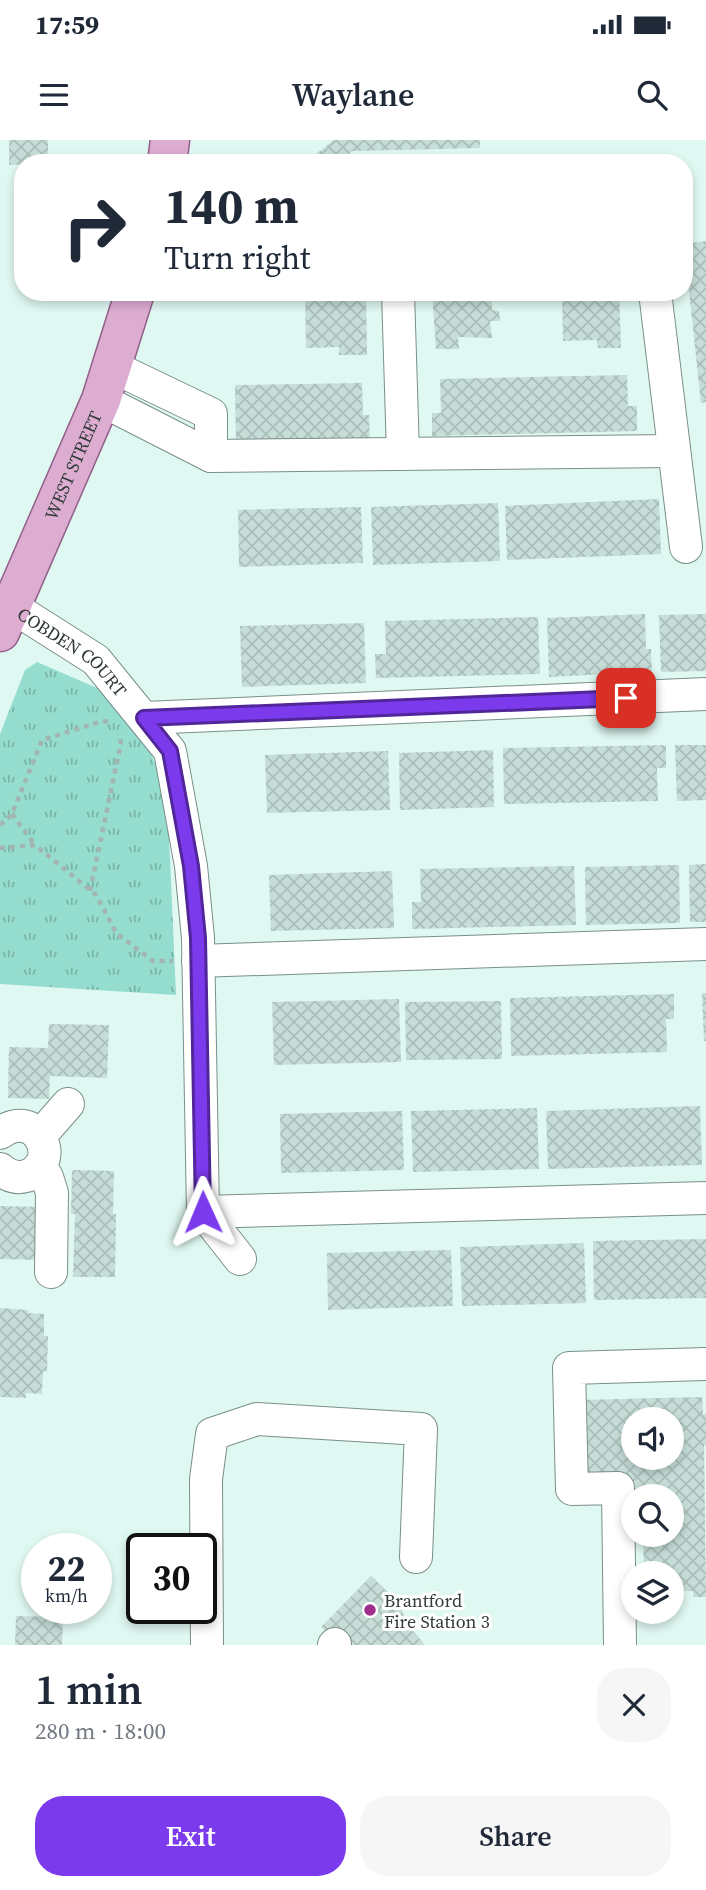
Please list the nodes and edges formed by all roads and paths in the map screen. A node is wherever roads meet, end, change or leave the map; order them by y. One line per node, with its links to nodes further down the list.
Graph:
1 (132, 301): 4 (main road, WEST STREET)
2 (398, 301): 6 (street)
3 (656, 301): 5 (street)
4 (107, 384): 6 (street); 8 (main road, WEST STREET)
5 (673, 451): 6 (street); 7 (street)
6 (403, 454)
7 (686, 547)
8 (6, 619): 10 (street, COBDEN COURT)
9 (706, 694): 10 (street)
10 (131, 719): 11 (path); 15 (path); 17 (street, COBDEN COURT)
11 (12, 814): 12 (path); 13 (path)
12 (0, 825)
13 (35, 845): 14 (path); 15 (path)
14 (0, 848)
15 (90, 891): 17 (path)
16 (706, 944): 17 (street)
17 (198, 961): 24 (street, COBDEN COURT)
18 (68, 1104): 20 (street)
19 (2, 1130): 20 (street)
20 (40, 1136): 21 (street)
21 (39, 1167): 22 (street); 26 (street)
22 (0, 1169)
23 (706, 1198): 24 (street)
24 (203, 1212): 25 (street)
25 (240, 1259)
26 (51, 1272)
27 (706, 1364): 30 (street)
28 (416, 1557): 29 (street)
29 (207, 1645)
30 (620, 1645)

